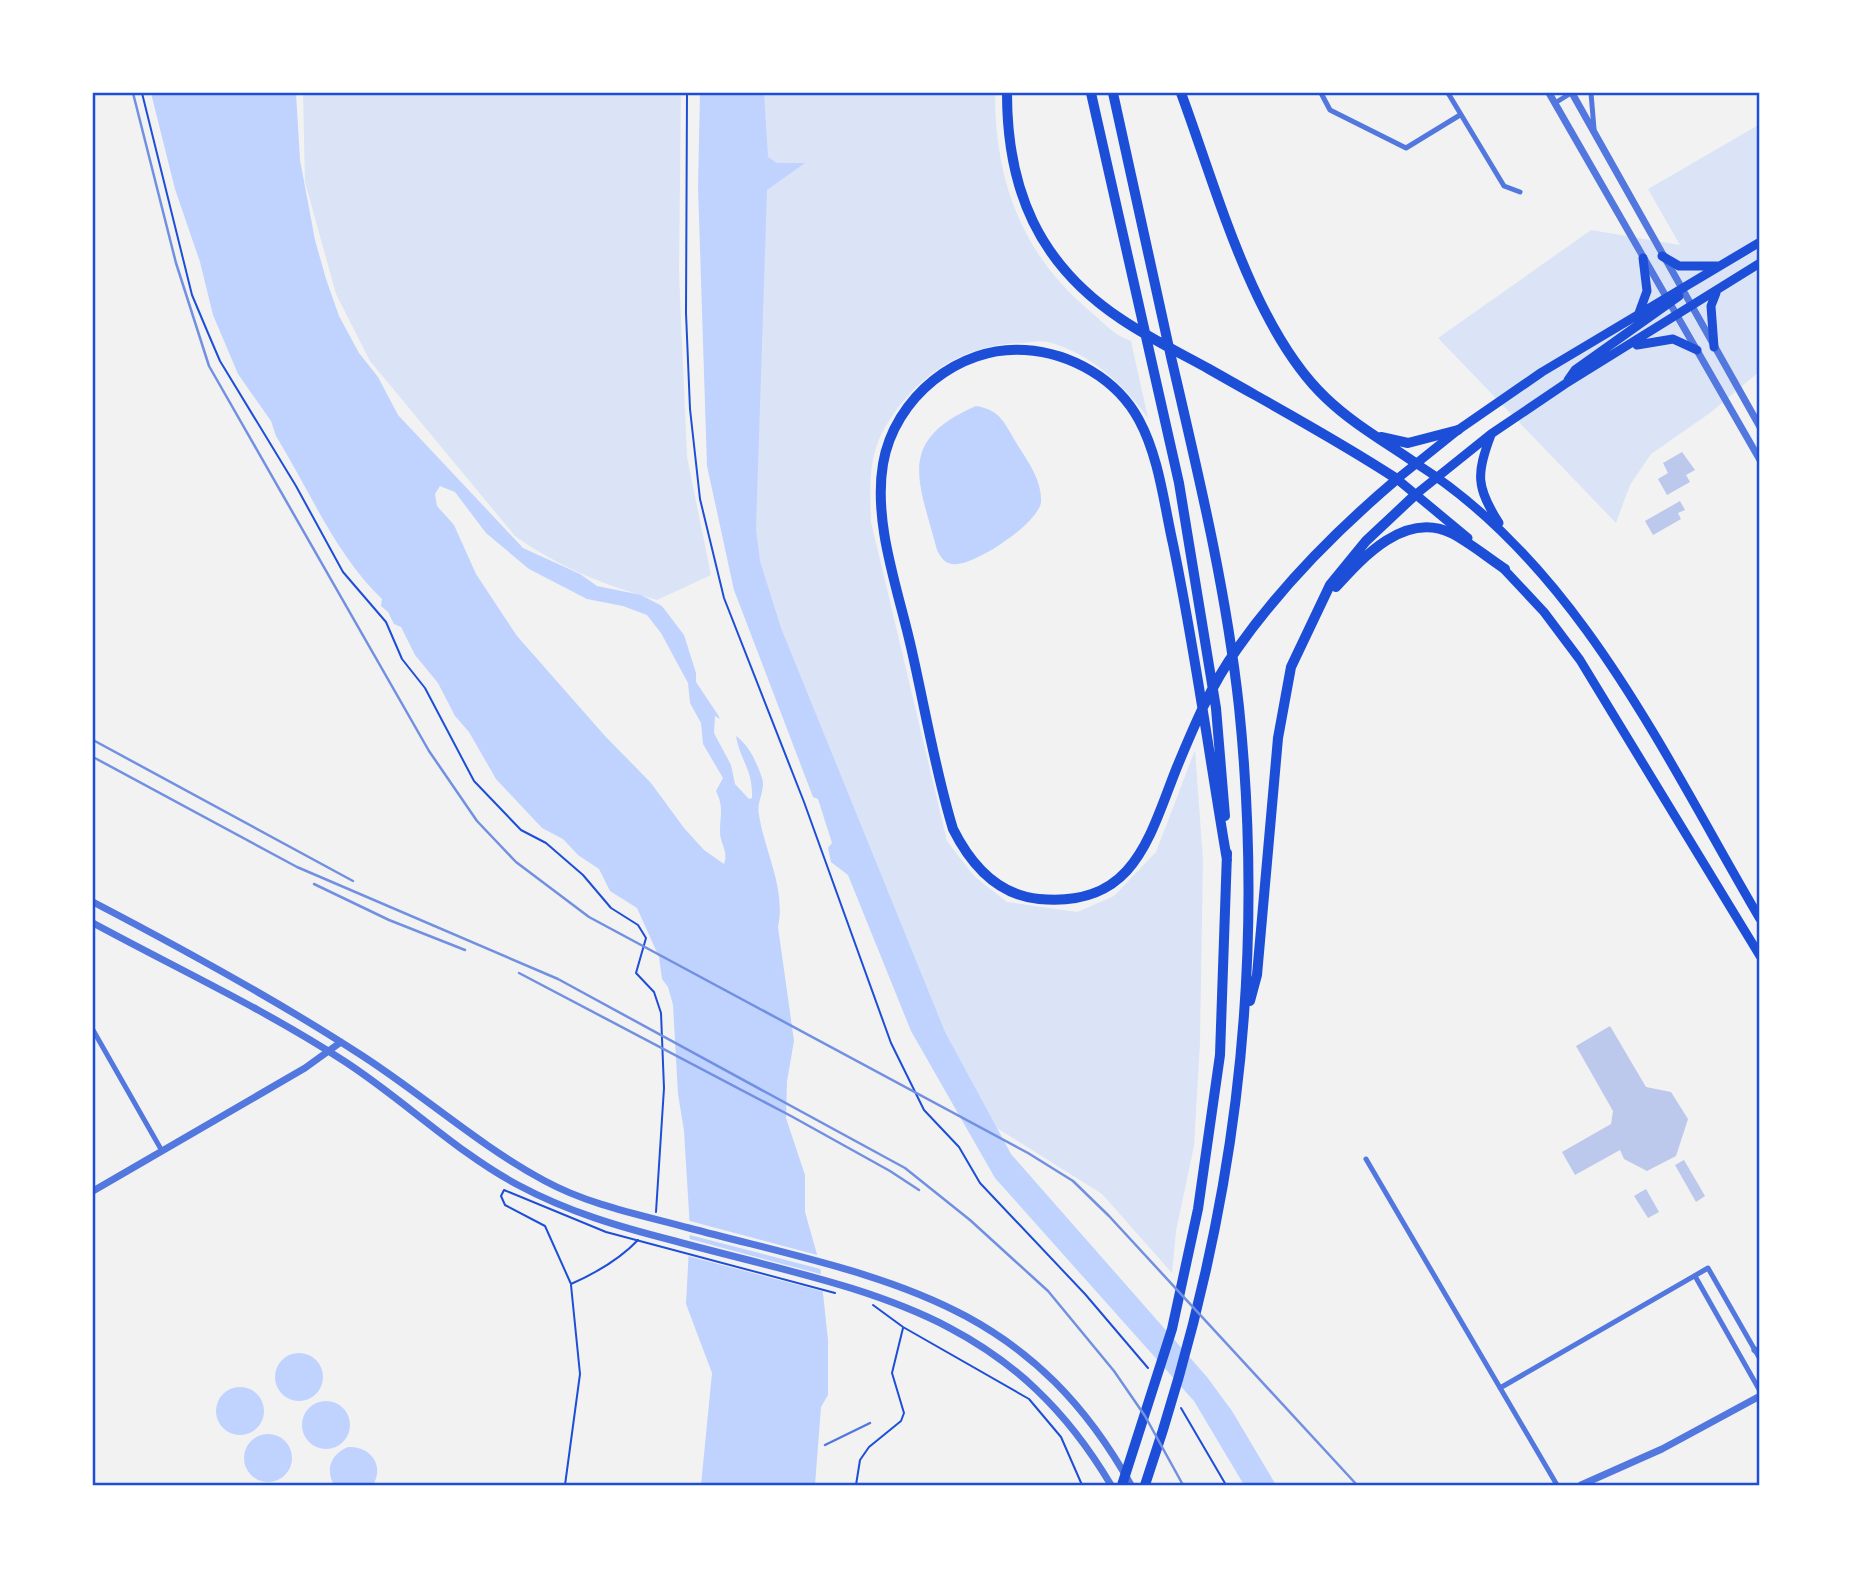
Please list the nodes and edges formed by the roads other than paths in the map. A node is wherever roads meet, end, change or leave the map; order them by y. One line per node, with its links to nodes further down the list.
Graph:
1 (1007, 93): 36 (highway)
2 (1091, 93): 41 (highway)
3 (1113, 93): 46 (highway)
4 (1181, 93): 32 (highway)
5 (1321, 93): 11 (street)
6 (1448, 93): 11 (street)
7 (1549, 93): 10 (street)
8 (1572, 93): 10 (street); 12 (street)
9 (1591, 93): 12 (street)
10 (1555, 103): 16 (street)
11 (1460, 115): 13 (street)
12 (1594, 132): 15 (street)
13 (1520, 192)
14 (1760, 242): 18 (main road)
15 (1662, 256): 18 (main road); 19 (street)
16 (1643, 258): 21 (street); 23 (main road)
17 (1760, 263): 20 (main road)
18 (1721, 266): 19 (main road)
19 (1681, 289): 21 (main road); 22 (street)
20 (1716, 293): 22 (main road); 25 (main road)
21 (1669, 300): 23 (main road); 24 (street); 28 (main road)
22 (1691, 307): 24 (main road); 25 (street)
23 (1639, 313): 30 (main road)
24 (1678, 315): 26 (main road); 27 (street)
25 (1714, 347): 29 (street)
26 (1622, 350): 27 (main road); 28 (main road)
27 (1697, 350): 33 (street)
28 (1565, 384): 31 (main road)
29 (1760, 427)
30 (1458, 430): 32 (highway); 34 (main road)
31 (1492, 434): 35 (main road); 38 (main road)
32 (1375, 436): 34 (highway)
33 (1760, 460)
34 (1417, 464): 35 (main road); 36 (main road)
35 (1437, 476): 37 (main road); 38 (main road)
36 (1397, 479): 37 (main road); 41 (highway)
37 (1415, 495): 39 (main road); 40 (highway)
38 (1504, 530): 43 (main road)
39 (1505, 569): 40 (highway); 45 (main road)
40 (1321, 605): 46 (highway)
41 (1227, 860): 61 (highway)
42 (93, 902): 48 (street)
43 (1760, 919)
44 (93, 923): 49 (street)
45 (1760, 956)
46 (1244, 1024): 63 (highway)
47 (93, 1030): 50 (street)
48 (341, 1042): 49 (street); 62 (street)
49 (328, 1052): 50 (street); 60 (street)
50 (162, 1151): 52 (street)
51 (1366, 1159): 56 (street)
52 (93, 1191)
53 (1695, 1276): 54 (street); 56 (street); 57 (street)
54 (1758, 1351): 55 (street)
55 (1760, 1359)
56 (1500, 1388): 64 (street)
57 (1760, 1394): 65 (street)
58 (870, 1423): 59 (lane)
59 (825, 1445)
60 (1111, 1485)
61 (1122, 1485)
62 (1131, 1485)
63 (1145, 1485)
64 (1557, 1485)
65 (1581, 1485)

